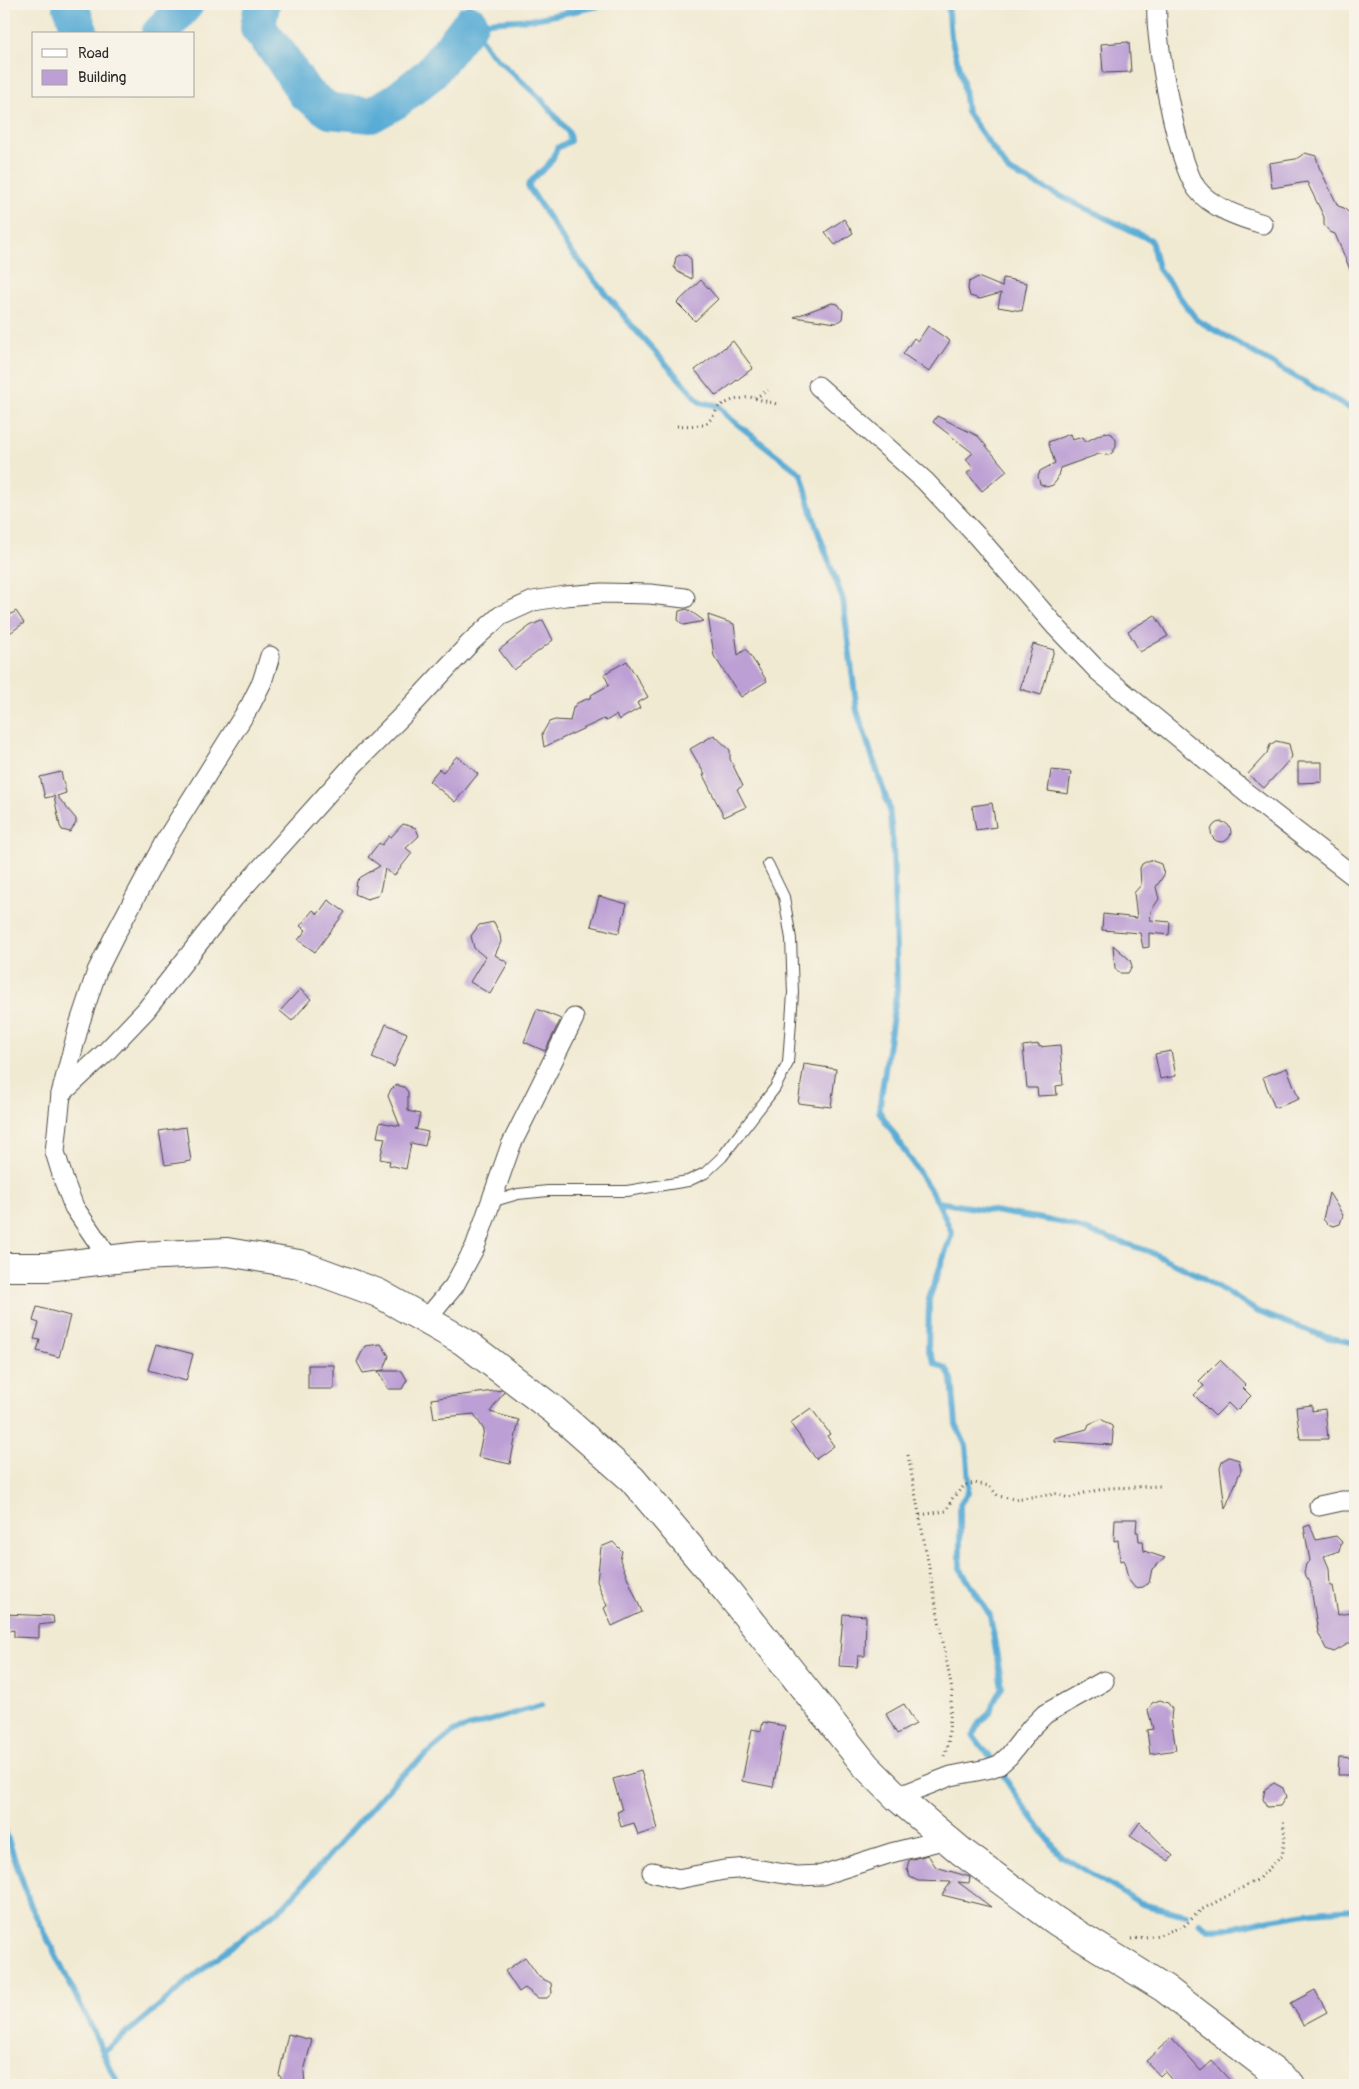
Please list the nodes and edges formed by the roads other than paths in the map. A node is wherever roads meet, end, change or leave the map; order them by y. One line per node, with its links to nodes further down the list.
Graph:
1 (1157, 4): 2 (street)
2 (1264, 224)
3 (818, 386): 7 (street)
4 (685, 598): 9 (street)
5 (270, 656): 9 (street)
6 (768, 864): 10 (lane)
7 (1355, 877)
8 (574, 1018): 10 (street)
9 (60, 1094): 11 (street)
10 (491, 1202): 13 (street)
11 (110, 1260): 12 (street); 13 (street)
12 (4, 1267)
13 (426, 1320): 17 (street)
14 (1355, 1501): 15 (street)
15 (1319, 1506)
16 (1104, 1681): 17 (street)
17 (897, 1797): 18 (street)
18 (947, 1839): 19 (street); 20 (street)
19 (652, 1872)
20 (1291, 2085)

